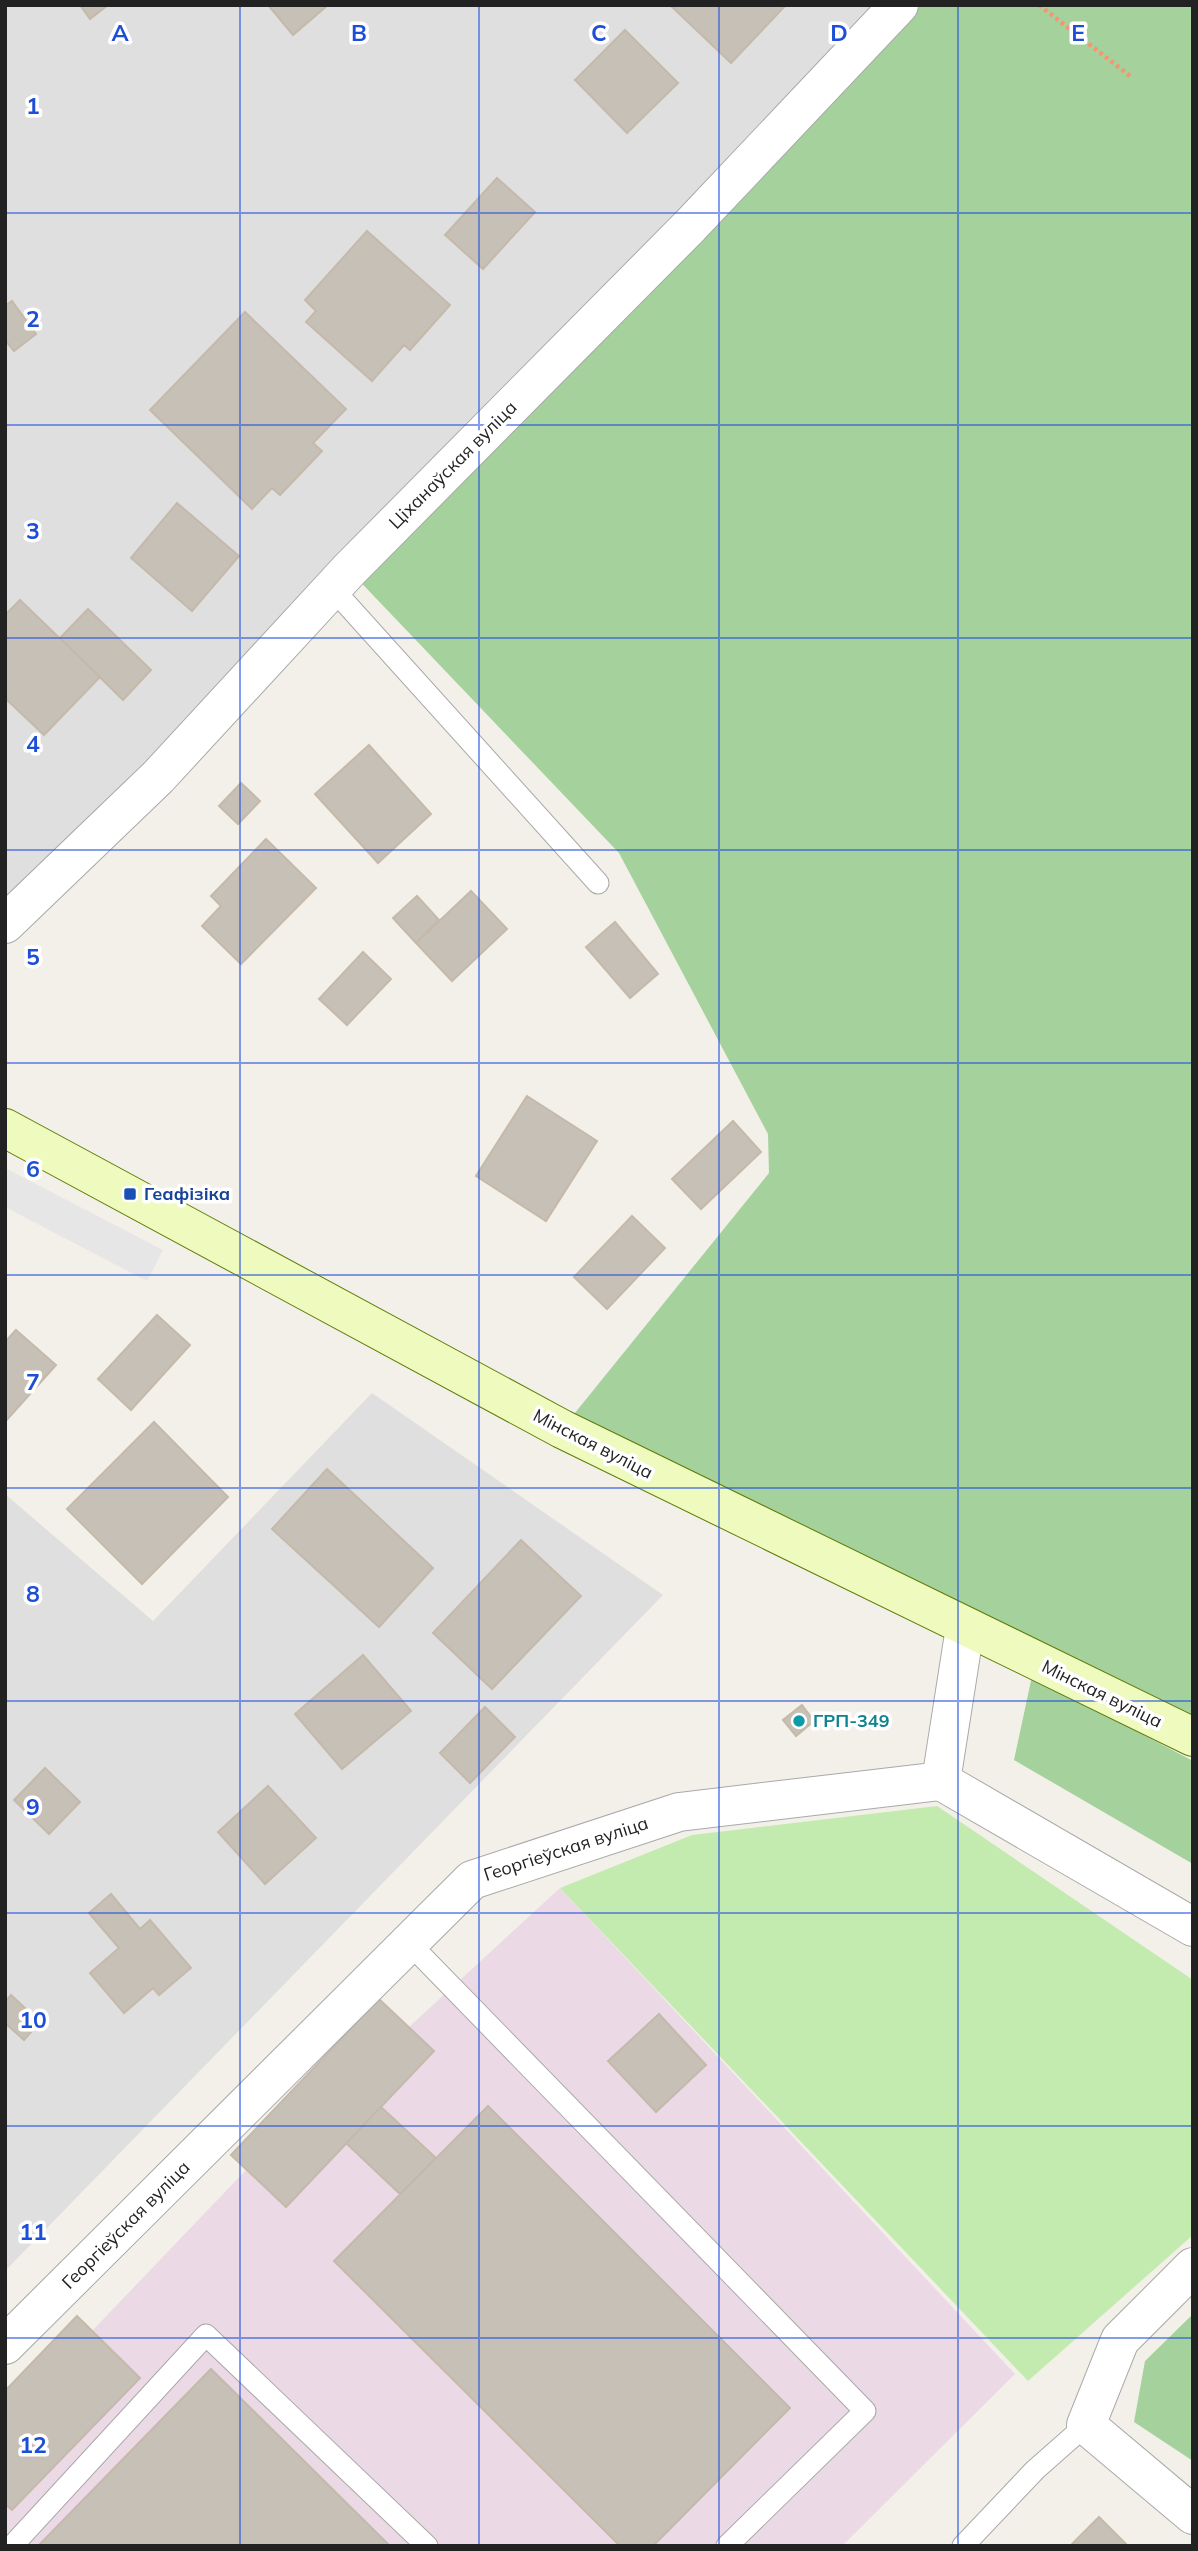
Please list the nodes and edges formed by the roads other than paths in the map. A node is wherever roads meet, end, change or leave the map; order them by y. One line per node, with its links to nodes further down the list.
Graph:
1 (899, 5): 2 (street, Ціханаўская вуліца)
2 (332, 588): 3 (lane); 4 (street, Ціханаўская вуліца)
3 (598, 883)
4 (5, 923)
5 (5, 1128): 6 (main road, Мінская вуліца)
6 (965, 1628): 7 (main road, Мінская вуліца); 8 (street)
7 (1193, 1737)
8 (940, 1781): 9 (street); 10 (street, Георгіеўская вуліца)
9 (1193, 1927)
10 (409, 1943): 12 (street, Георгіеўская вуліца); 17 (lane)
11 (1193, 2267): 13 (street)
12 (5, 2345)
13 (1086, 2425): 14 (street); 18 (lane)
14 (1193, 2515)
15 (12, 2546): 16 (lane)
16 (427, 2546)
17 (727, 2546)
18 (963, 2546)

